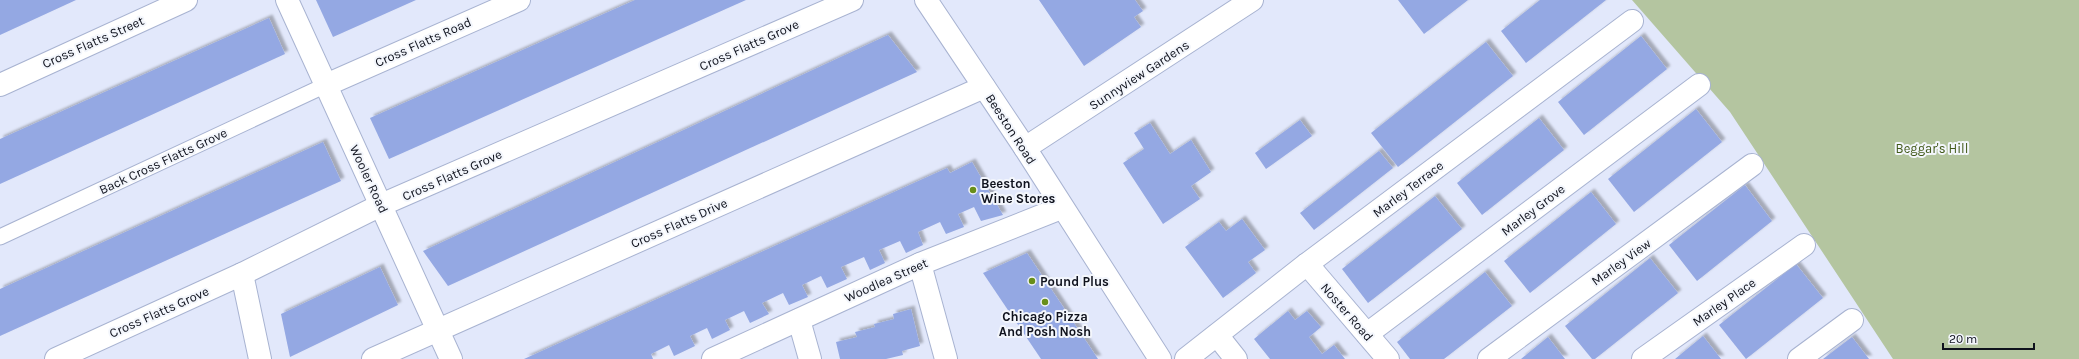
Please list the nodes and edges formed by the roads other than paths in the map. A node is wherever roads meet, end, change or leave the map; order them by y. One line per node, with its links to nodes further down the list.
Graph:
1 (186, 0): 8 (street, Cross Flatts Street)
2 (287, 0): 9 (street, Wooler Road)
3 (519, 0): 9 (street, Cross Flatts Road)
4 (852, 0): 14 (street, Cross Flatts Grove)
5 (926, 0): 11 (street, Beeston Road)
6 (1247, 1): 12 (street, Sunnyview Gardens)
7 (1632, 21): 19 (street, Marley Terrace)
8 (0, 85)
9 (326, 85): 14 (street, Wooler Road); 16 (lane, Back Cross Flatts Grove)
10 (1699, 85): 24 (street, Marley Grove)
11 (984, 87): 12 (street, Beeston Road); 23 (street, Cross Flatts Drive)
12 (1025, 148): 15 (street, Beeston Road)
13 (1752, 165): 37 (street, Marley View)
14 (381, 206): 20 (street, Cross Flatts Grove); 23 (street, Wooler Road)
15 (1061, 208): 18 (street, Woodlea Street); 33 (street, Beeston Road)
16 (0, 236)
17 (1804, 245): 38 (street, Marley Place)
18 (920, 264): 21 (street, Woodlea Street); 32 (street)
19 (1307, 264): 24 (street, Noster Road); 25 (street, Marley Terrace)
20 (242, 274): 26 (street, Cross Flatts Grove); 27 (street)
21 (799, 320): 30 (street, Woodlea Street); 31 (street)
22 (1852, 320): 39 (street)
23 (438, 331): 28 (street, Cross Flatts Drive); 29 (street, Wooler Road)
24 (1367, 334): 36 (street, Noster Road)
25 (1217, 335): 34 (street, Marley Terrace); 35 (street)
26 (56, 359)
27 (260, 359)
28 (373, 359)
29 (451, 359)
30 (713, 359)
31 (810, 359)
32 (946, 359)
33 (1160, 359)
34 (1186, 359)
35 (1236, 359)
36 (1388, 359)
37 (1489, 359)
38 (1643, 359)
39 (1799, 359)

